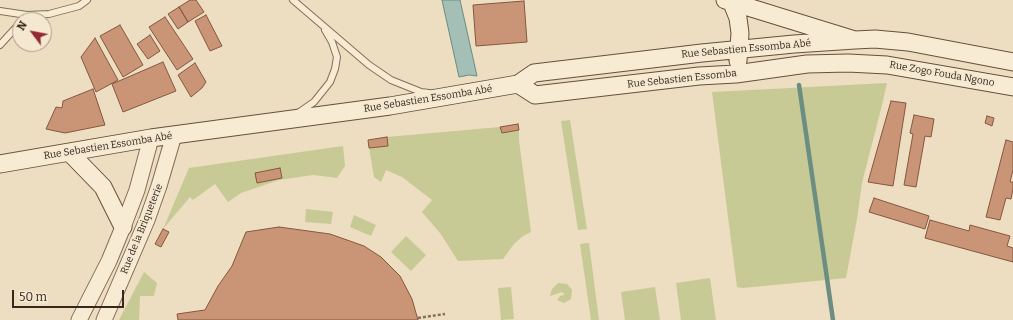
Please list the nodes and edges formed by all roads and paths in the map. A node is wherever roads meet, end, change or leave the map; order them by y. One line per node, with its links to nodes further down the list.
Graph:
1 (87, 0): 6 (lane)
2 (293, 0): 7 (lane)
3 (728, 1): 9 (main road, Rue Zogo Fouda Ngono); 11 (main road)
4 (0, 10): 5 (lane)
5 (12, 13)
6 (52, 13)
7 (321, 24): 17 (lane); 18 (lane)
8 (12, 32): 10 (lane)
9 (855, 40): 11 (main road, Rue Sebastien Essomba Abé); 12 (main road, Rue Zogo Fouda Ngono); 13 (main road, Rue Zogo Fouda Ngono)
10 (0, 45)
11 (740, 50): 14 (main road); 15 (main road, Rue Sebastien Essomba Abé)
12 (1013, 62)
13 (887, 65): 14 (main road, Rue Sebastien Essomba); 16 (main road, Rue Zogo Fouda Ngono)
14 (736, 74): 15 (main road, Rue Sebastien Essomba)
15 (518, 84): 17 (main road, Rue Sebastien Essomba Abé)
16 (1013, 87)
17 (444, 96): 18 (main road, Rue Sebastien Essomba Abé)
18 (288, 119): 19 (main road, Rue Sebastien Essomba Abé)
19 (174, 135): 20 (main road, Rue Sebastien Essomba Abé); 27 (street, Rue de la Briqueterie)
20 (151, 138): 21 (main road, Rue Sebastien Essomba Abé); 23 (street, Rue de la Briqueterie)
21 (70, 153): 22 (main road, Rue Sebastien Essomba Abé); 23 (main road)
22 (0, 164)
23 (123, 227): 26 (street, Rue de la Briqueterie)
24 (445, 314): 25 (path)
25 (418, 318)
26 (79, 320)
27 (104, 320)

